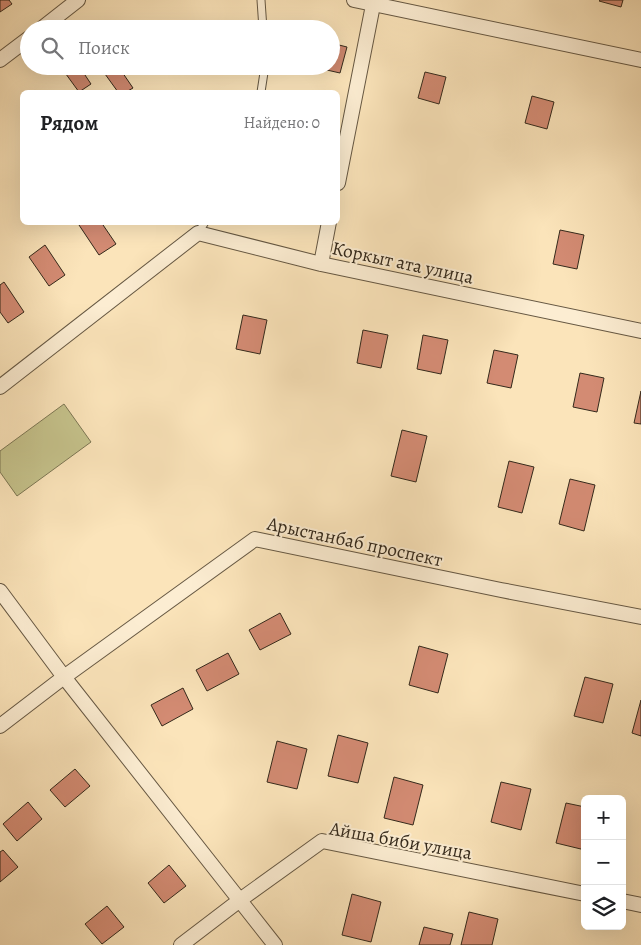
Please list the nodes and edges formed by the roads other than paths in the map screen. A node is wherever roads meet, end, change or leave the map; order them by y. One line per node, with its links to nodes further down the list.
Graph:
1 (78, 0): 5 (street)
2 (261, 0): 6 (lane)
3 (354, 0): 4 (street)
4 (374, 2): 9 (street); 12 (street)
5 (52, 20)
6 (262, 20)
7 (20, 45): 8 (street)
8 (0, 60)
9 (641, 60)
10 (264, 75): 11 (lane)
11 (261, 90)
12 (340, 173)
13 (329, 225): 15 (street)
14 (202, 228): 15 (street, Коркыт ата улица); 17 (street, Коркыт ата улица)
15 (321, 264): 16 (street, Коркыт ата улица)
16 (641, 331)
17 (0, 386)
18 (0, 591): 20 (street)
19 (641, 617): 20 (street, Арыстанбаб проспект)
20 (64, 677): 21 (street, Арыстанбаб проспект); 23 (street)
21 (0, 726)
22 (581, 893): 23 (street, Айша биби улица)
23 (240, 900): 26 (street, Айша биби улица); 27 (street)
24 (626, 902): 25 (street)
25 (641, 905)
26 (181, 945)
27 (275, 945)

